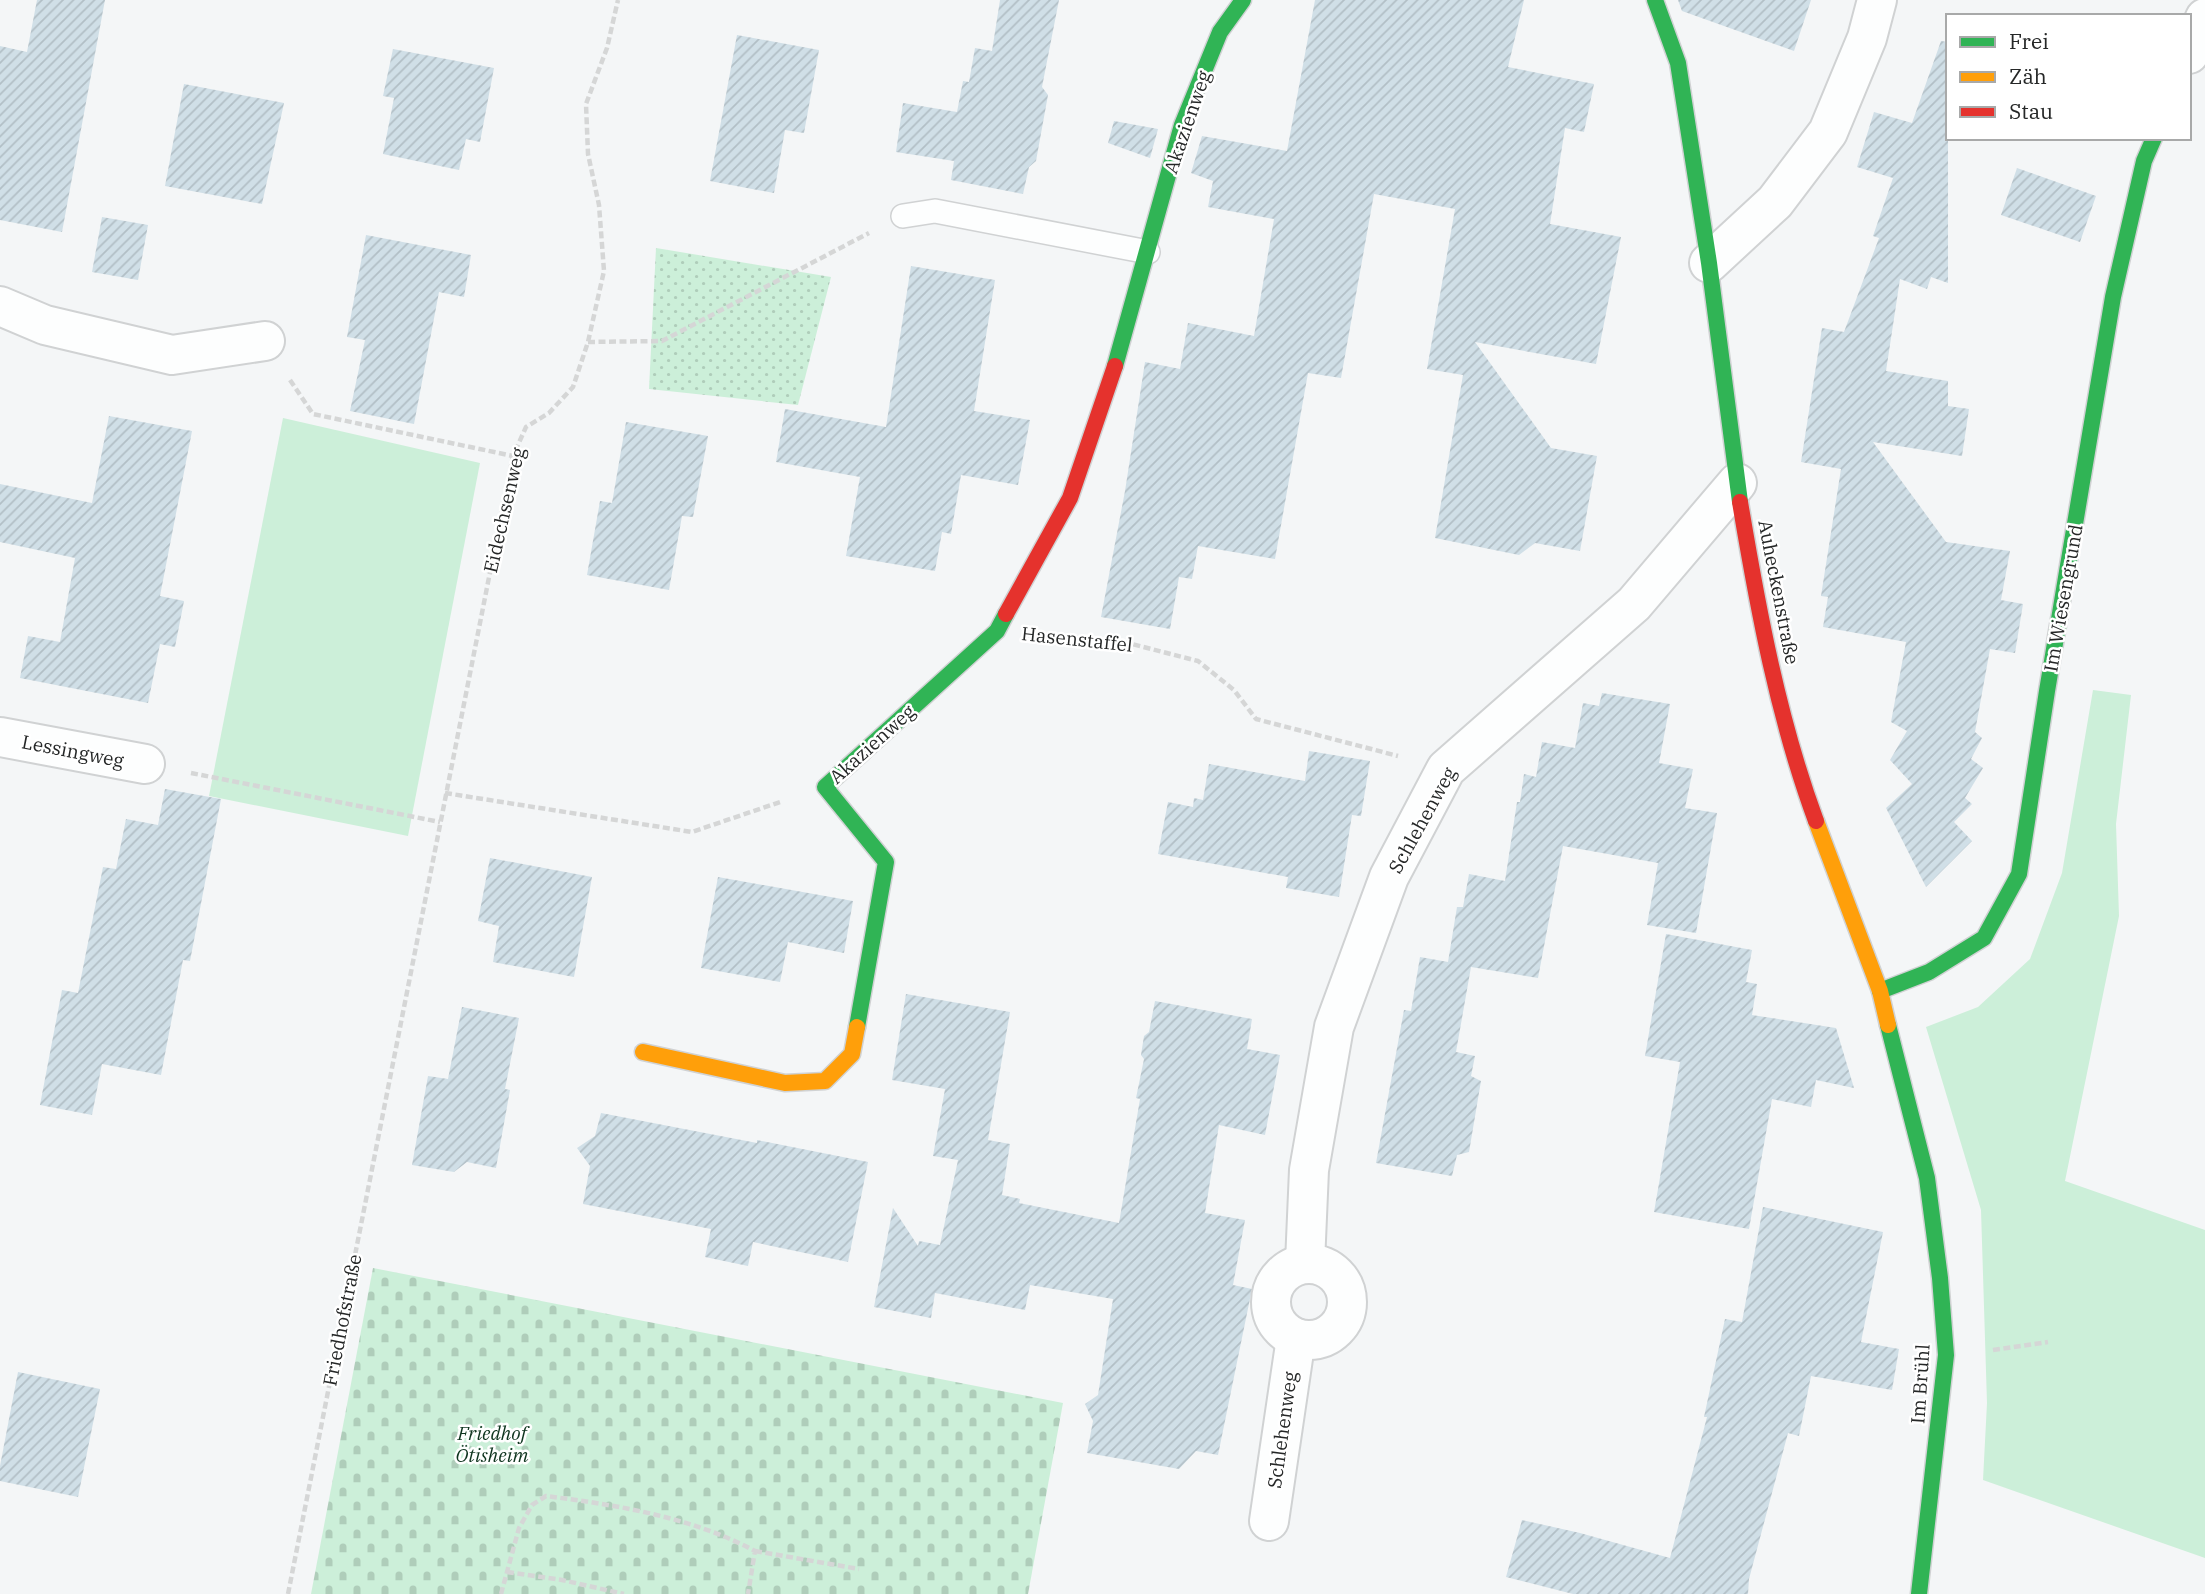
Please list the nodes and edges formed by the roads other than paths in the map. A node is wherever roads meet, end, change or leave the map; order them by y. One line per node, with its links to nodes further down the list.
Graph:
1 (1243, 0): 8 (street, Akazienweg)
2 (1654, 0): 9 (street, Auheckenstraße)
3 (1877, 0): 9 (street)
4 (2205, 18): 5 (street)
5 (2191, 50)
6 (2153, 140): 15 (street, Im Wiesengrund)
7 (903, 216): 8 (lane)
8 (1148, 252): 16 (street, Akazienweg)
9 (1709, 263): 12 (street, Auheckenstraße)
10 (0, 306): 11 (street)
11 (265, 341)
12 (1737, 483): 15 (street, Auheckenstraße); 18 (street, Schlehenweg)
13 (0, 737): 14 (street, Lessingweg)
14 (145, 764)
15 (1880, 991): 17 (street, Auheckenstraße)
16 (643, 1052)
17 (1927, 1178): 21 (street, Im Brühl)
18 (1305, 1263): 19 (street); 19 (street)
19 (1296, 1338): 20 (street, Schlehenweg)
20 (1269, 1521)
21 (1919, 1594)

